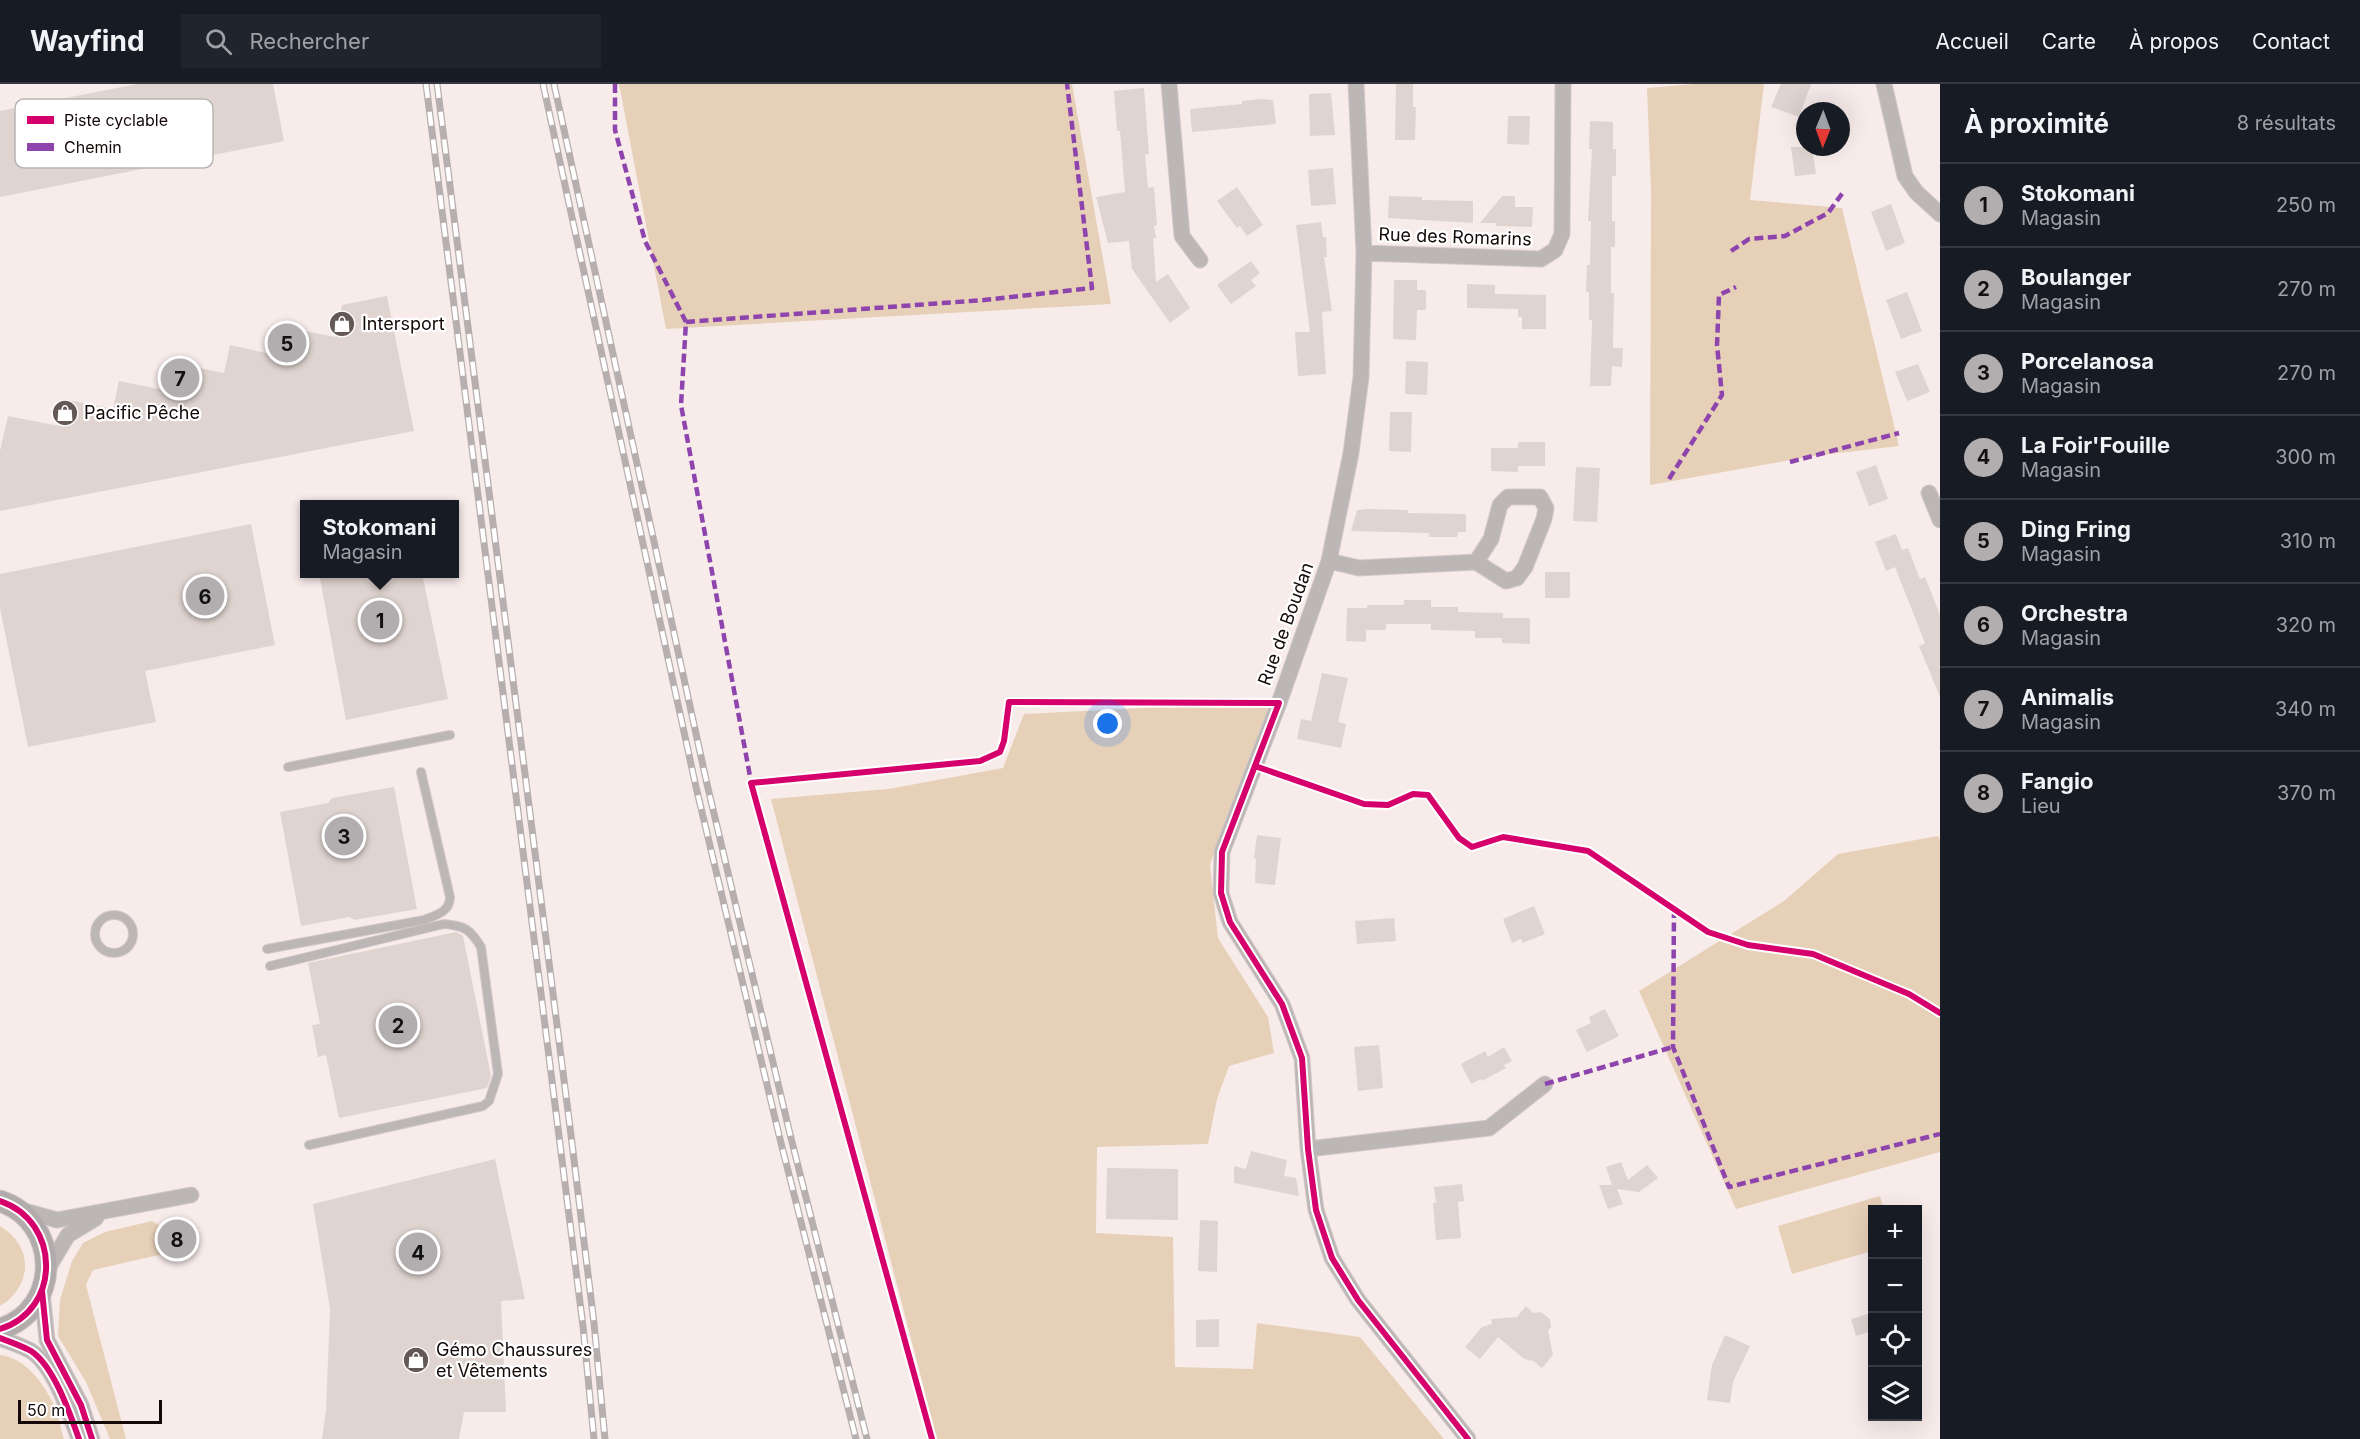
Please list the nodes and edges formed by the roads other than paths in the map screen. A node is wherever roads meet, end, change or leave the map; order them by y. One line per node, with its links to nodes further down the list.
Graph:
1 (1169, 84): 7 (street)
2 (1356, 84): 6 (street, Rue de Boudan)
3 (1563, 84): 6 (street, Rue des Romarins)
4 (1884, 84): 5 (street)
5 (1940, 214)
6 (1364, 253): 10 (street, Rue de Boudan)
7 (1200, 260)
8 (1929, 493): 9 (street)
9 (1940, 519)
10 (1329, 561): 11 (street); 20 (street, Rue de Boudan)
11 (1476, 562): 11 (street)
12 (450, 735): 13 (lane)
13 (288, 767)
14 (420, 772): 16 (lane)
15 (100, 921): 15 (lane)
16 (267, 950)
17 (270, 966): 19 (lane)
18 (1545, 1084): 20 (street)
19 (309, 1145)
20 (1308, 1149): 30 (street, Rue de Boudan)
21 (191, 1194): 23 (street)
22 (9, 1205): 23 (street); 24 (street)
23 (133, 1206): 24 (street)
24 (47, 1270): 25 (street)
25 (42, 1291): 26 (street); 29 (street)
26 (0, 1329)
27 (0, 1338): 28 (street)
28 (79, 1439)
29 (92, 1439)
30 (1468, 1439)

